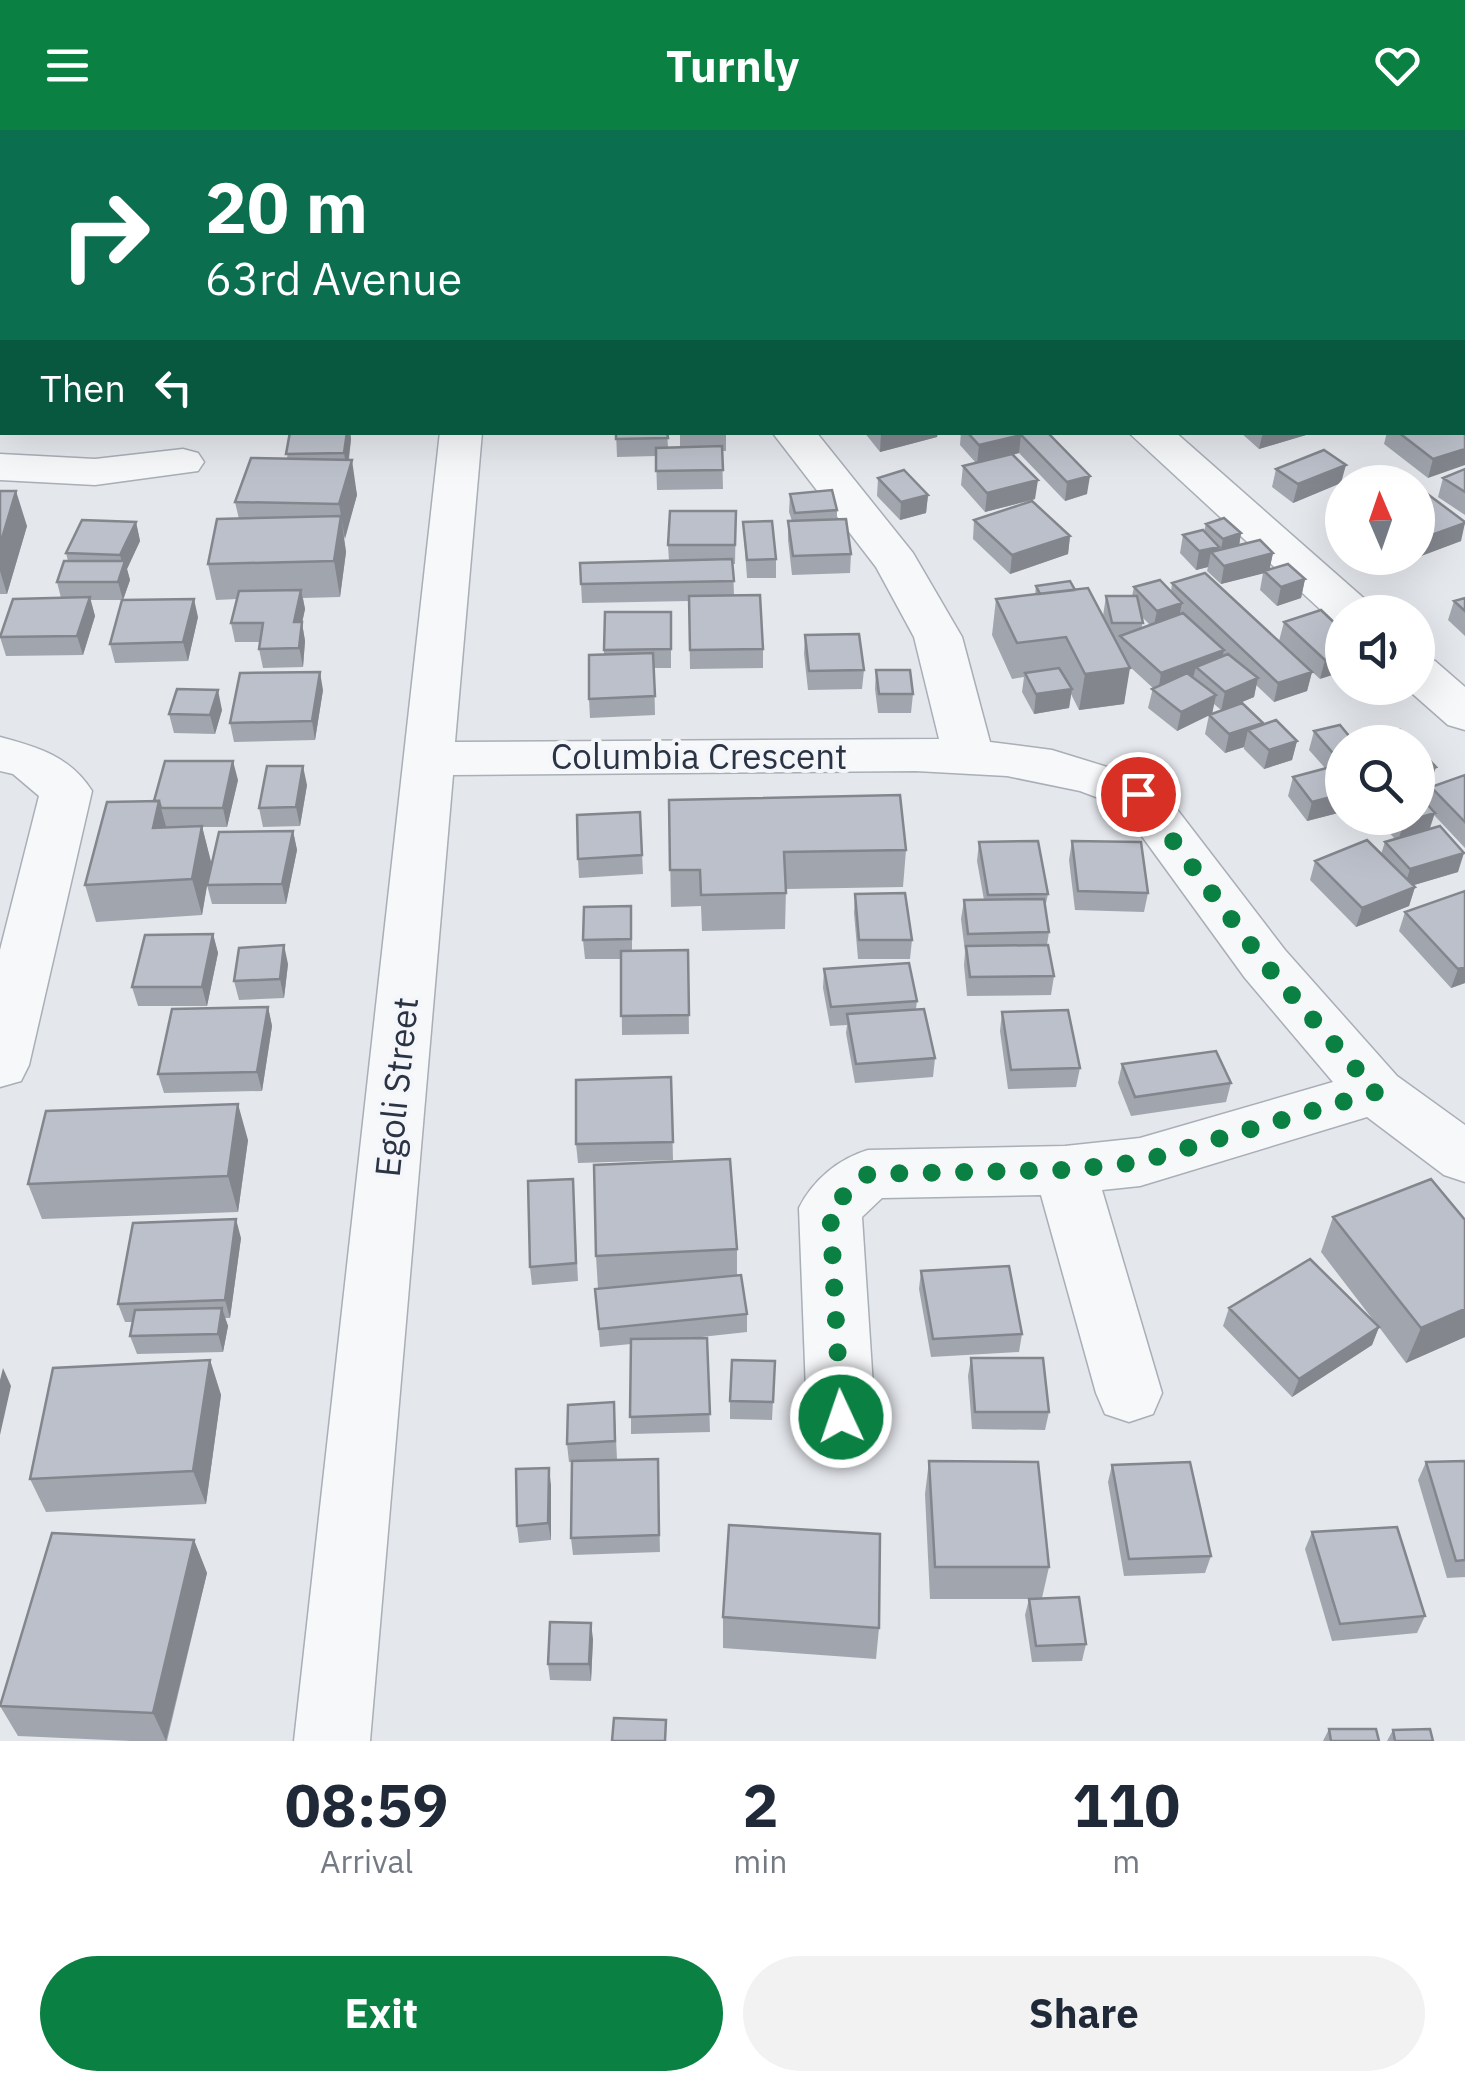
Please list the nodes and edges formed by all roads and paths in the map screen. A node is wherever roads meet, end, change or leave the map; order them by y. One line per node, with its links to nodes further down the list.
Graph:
1 (461, 435): 11 (street, Egoli Street)
2 (795, 435): 10 (street)
3 (1152, 435): 6 (street)
4 (183, 462): 5 (street)
5 (0, 467)
6 (1332, 595)
7 (1435, 687): 8 (street)
8 (1465, 714)
9 (0, 754): 12 (street)
10 (968, 756): 11 (street, Columbia Crescent); 13 (street, Columbia Crescent)
11 (430, 758): 18 (street, Egoli Street)
12 (0, 1065)
13 (1376, 1092): 14 (street, Columbia Crescent); 15 (street)
14 (1465, 1158)
15 (1065, 1170): 16 (street); 17 (street)
16 (1128, 1393)
17 (841, 1417)
18 (332, 1741)

